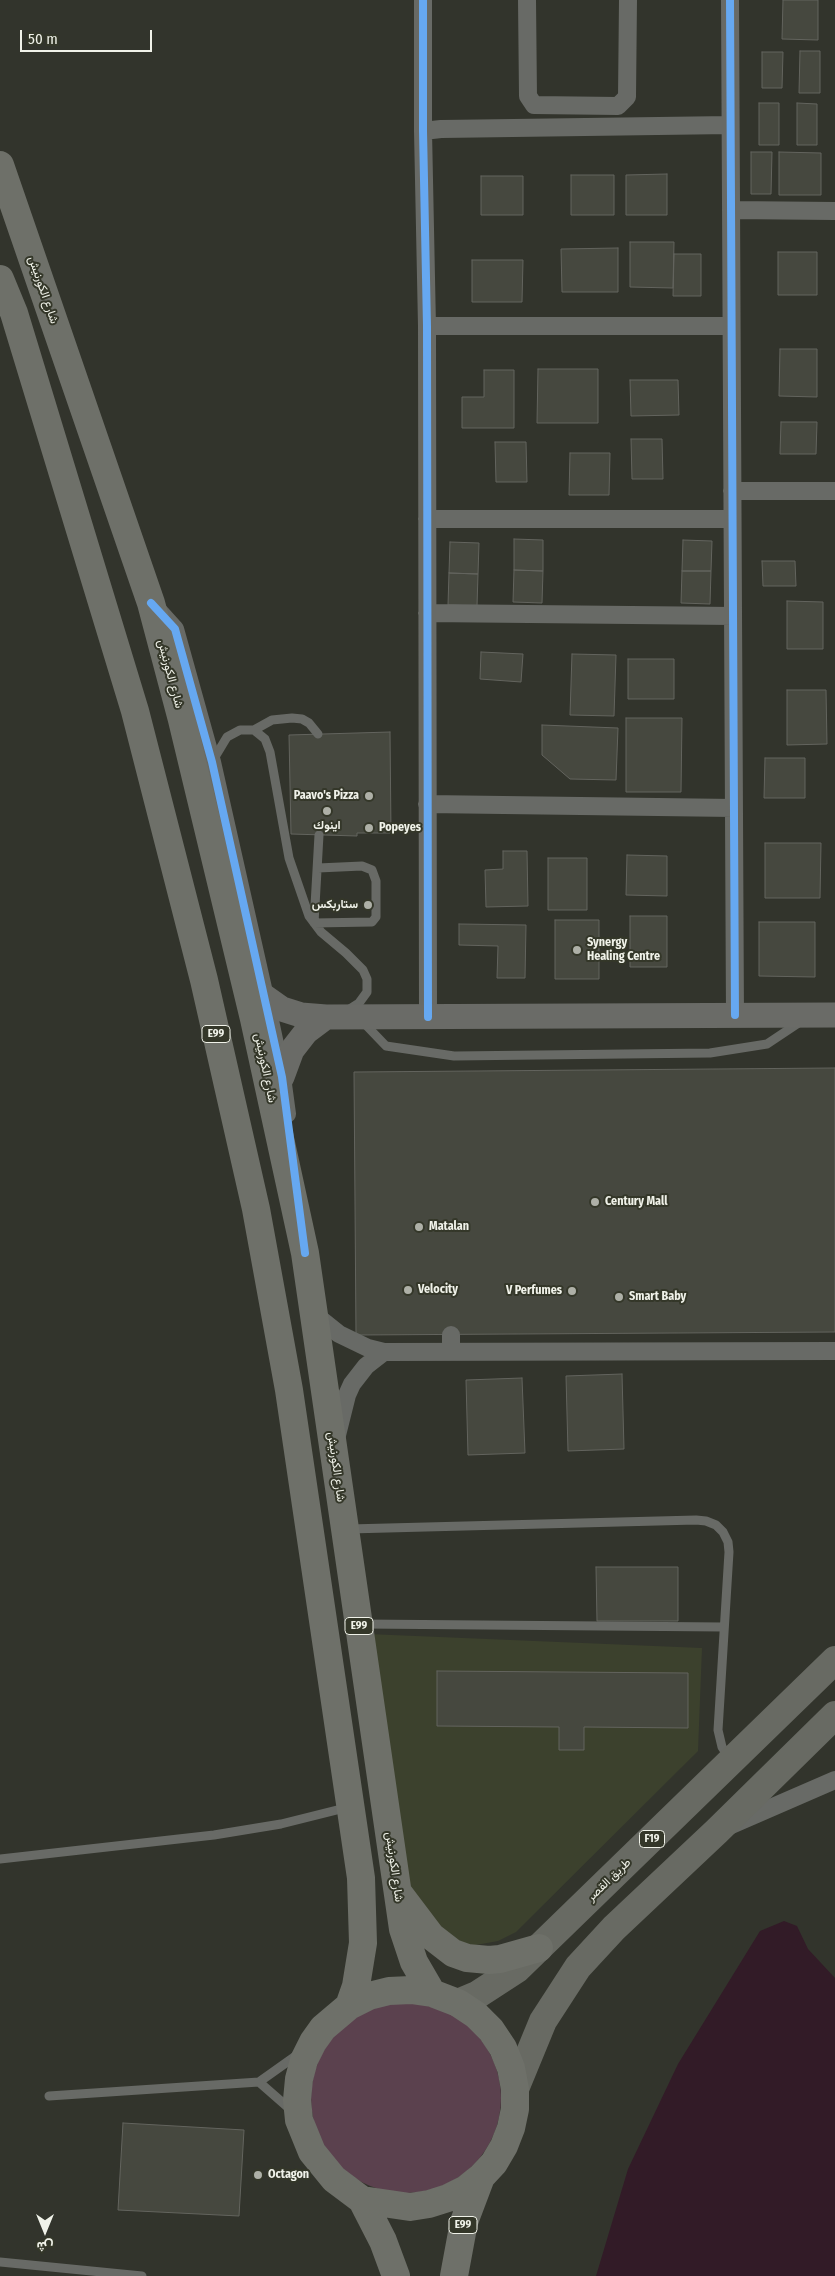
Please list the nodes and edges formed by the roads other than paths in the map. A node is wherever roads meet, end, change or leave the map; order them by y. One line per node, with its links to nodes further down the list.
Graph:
1 (423, 0): 6 (street)
2 (527, 0): 3 (street)
3 (628, 0)
4 (730, 0): 5 (street)
5 (730, 125): 6 (street); 8 (street)
6 (423, 131): 11 (street)
7 (0, 164): 17 (highway, شارع الكورنيش / E99)
8 (731, 210): 9 (street); 12 (street)
9 (835, 211)
10 (0, 279): 48 (highway, E99)
11 (427, 326): 12 (street); 15 (street)
12 (731, 326): 13 (street)
13 (732, 491): 14 (street); 16 (street)
14 (835, 491)
15 (427, 518): 16 (street); 18 (street)
16 (732, 519): 19 (street)
17 (151, 603): 22 (street); 36 (highway, شارع الكورنيش / E99)
18 (427, 613): 19 (street); 23 (street)
19 (733, 616): 24 (street)
20 (254, 730): 21 (lane); 22 (lane); 27 (lane)
21 (318, 734)
22 (212, 762): 28 (street)
23 (427, 804): 24 (street); 32 (street)
24 (734, 808): 29 (street)
25 (319, 835): 26 (lane)
26 (318, 868): 27 (lane); 27 (lane)
27 (314, 923): 33 (lane)
28 (265, 997): 33 (street); 35 (street)
29 (735, 1015): 30 (street); 32 (street)
30 (810, 1015): 31 (street); 34 (lane)
31 (835, 1015)
32 (428, 1016): 34 (street)
33 (326, 1017): 34 (street); 35 (street)
34 (358, 1017)
35 (282, 1077): 36 (street)
36 (305, 1253): 37 (highway, شارع الكورنيش / E99)
37 (314, 1314): 39 (street); 40 (highway, شارع الكورنيش / E99)
38 (835, 1351): 39 (street)
39 (384, 1352): 40 (street)
40 (334, 1449): 41 (highway, شارع الكورنيش / E99)
41 (345, 1529): 42 (highway, شارع الكورنيش / E99); 43 (lane)
42 (359, 1624): 43 (lane); 51 (highway, شارع الكورنيش / E99)
43 (724, 1627): 46 (lane)
44 (835, 1660): 46 (main road, طريق القصر / F19)
45 (835, 1716): 49 (main road)
46 (732, 1761): 52 (main road, طريق القصر / F19)
47 (835, 1780): 49 (street)
48 (352, 1807): 50 (lane); 55 (highway, E99)
49 (717, 1831): 58 (main road)
50 (0, 1858)
51 (398, 1892): 52 (highway); 53 (highway, شارع الكورنيش / E99)
52 (539, 1948): 54 (main road, طريق القصر / F19)
53 (432, 1993): 54 (highway); 55 (highway)
54 (458, 2003): 58 (highway)
55 (349, 2006): 56 (highway)
56 (313, 2042): 57 (lane); 60 (highway)
57 (259, 2082): 59 (lane); 60 (lane)
58 (515, 2089): 61 (highway)
59 (49, 2096)
60 (299, 2120): 62 (highway)
61 (481, 2177): 62 (highway); 66 (highway, E99)
62 (362, 2200): 65 (highway)
63 (0, 2262): 64 (lane)
64 (142, 2276)
65 (396, 2276)
66 (454, 2276)

